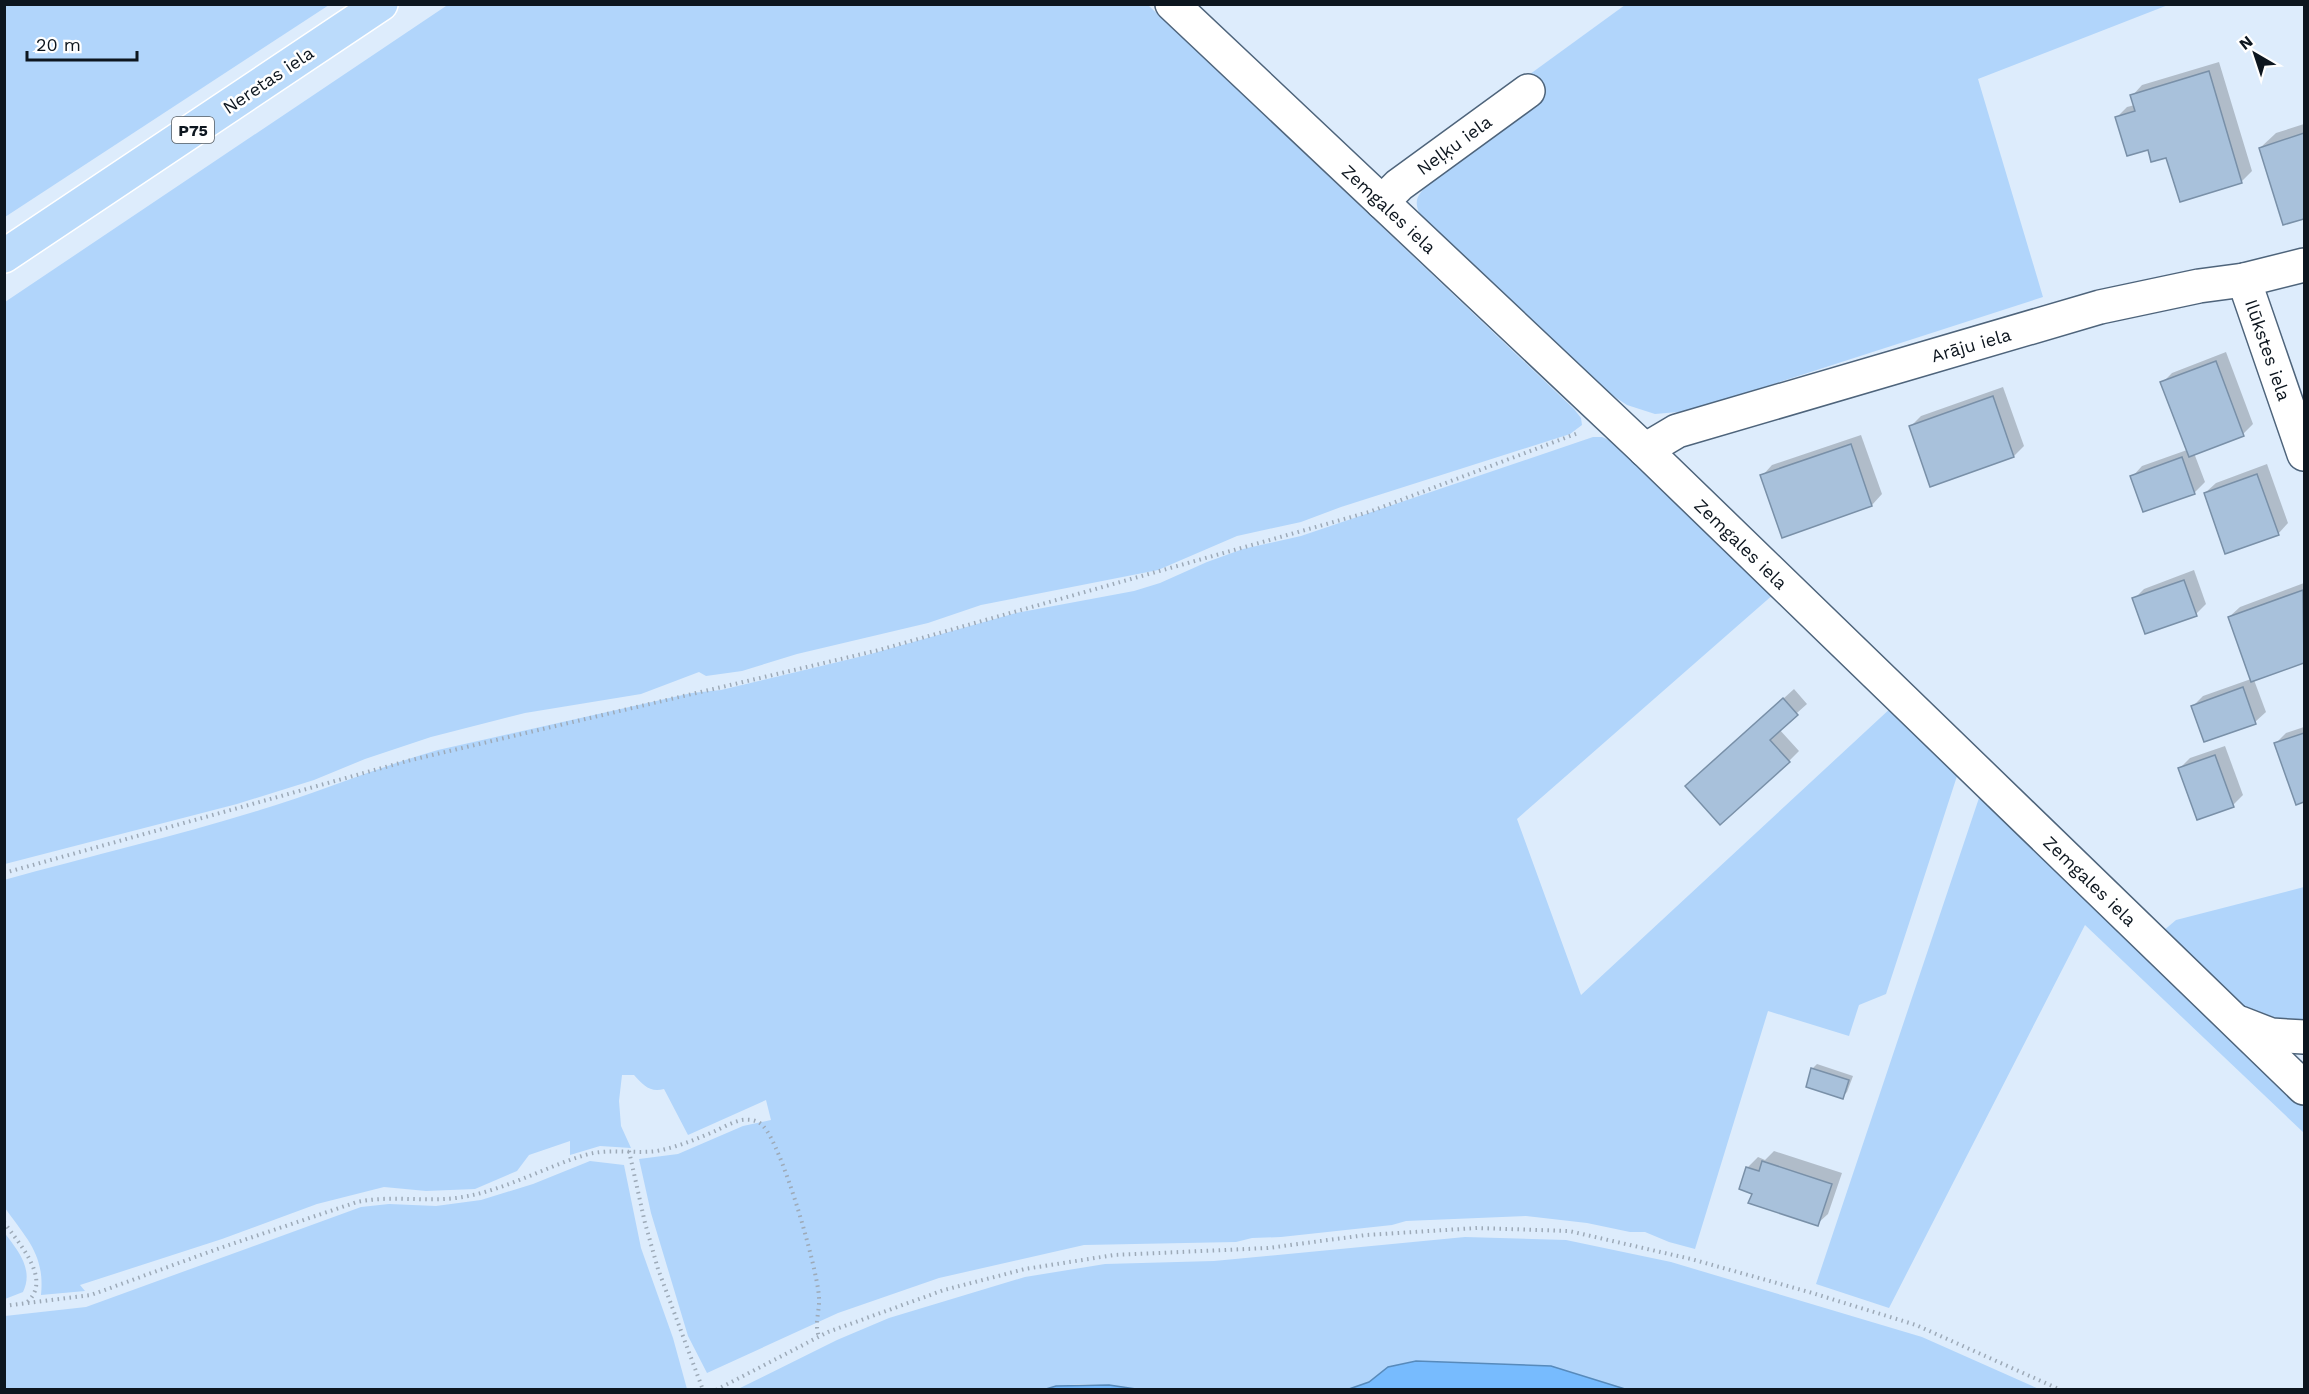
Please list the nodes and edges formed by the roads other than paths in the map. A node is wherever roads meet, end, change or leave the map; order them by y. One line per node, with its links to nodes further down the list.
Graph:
1 (381, 4): 5 (main road, Neretas iela / P75)
2 (1172, 4): 4 (street, Zemgales iela)
3 (1528, 91): 4 (street, Neļķu iela)
4 (1382, 202): 8 (street, Zemgales iela)
5 (4, 256)
6 (2304, 264): 7 (street, Arāju iela)
7 (2244, 280): 8 (street, Arāju iela); 9 (street, Ilūkstes iela)
8 (1645, 450): 10 (street, Zemgales iela)
9 (2304, 454)
10 (2235, 1021): 11 (street); 12 (street, Zemgales iela)
11 (2304, 1037)
12 (2304, 1088)

